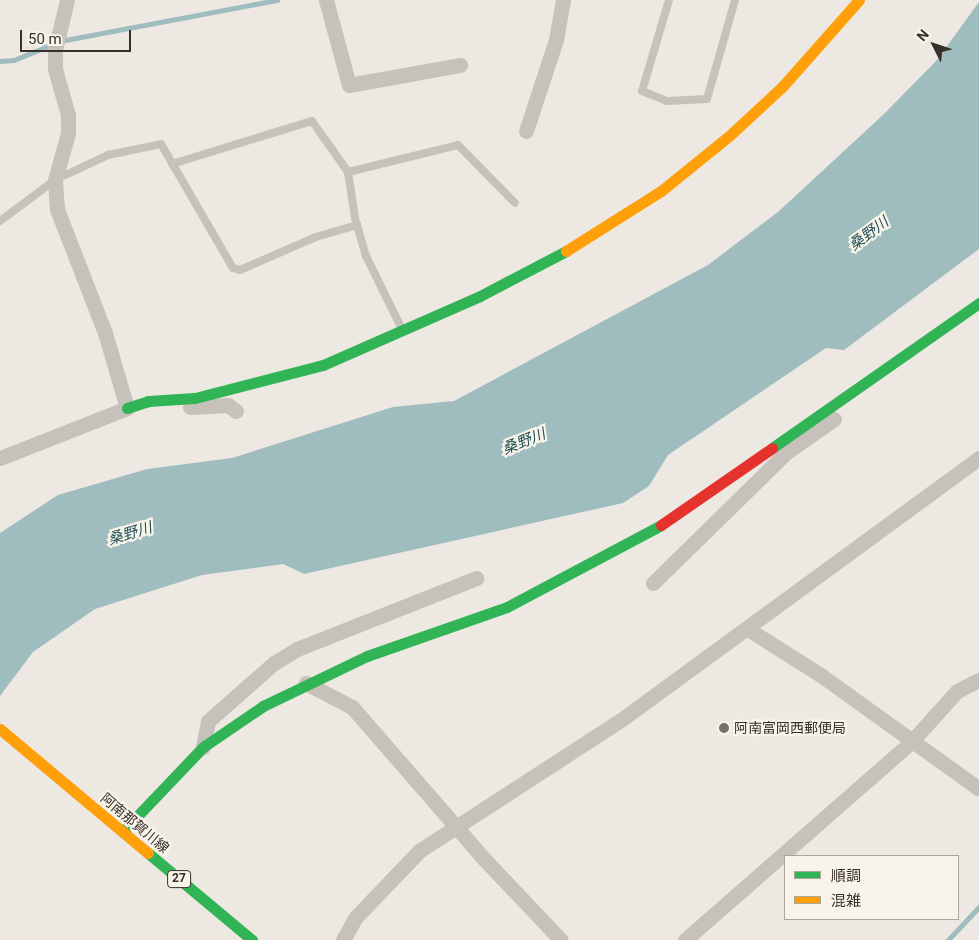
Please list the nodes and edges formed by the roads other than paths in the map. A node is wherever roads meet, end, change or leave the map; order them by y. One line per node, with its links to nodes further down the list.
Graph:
1 (67, 0): 11 (street)
2 (326, 0): 7 (street)
3 (563, 0): 8 (street)
4 (669, 0): 5 (lane)
5 (735, 0)
6 (859, 0): 17 (street)
7 (460, 65)
8 (526, 131)
9 (172, 164): 10 (lane); 11 (lane); 14 (lane)
10 (348, 172): 12 (lane); 14 (lane)
11 (55, 180): 13 (lane); 18 (street)
12 (515, 203)
13 (0, 221)
14 (357, 225): 17 (lane)
15 (979, 302): 20 (street)
16 (979, 317): 20 (street)
17 (403, 331): 18 (street)
18 (127, 408): 19 (street); 21 (street)
19 (236, 411)
20 (788, 445): 24 (street); 27 (street)
21 (0, 458)
22 (979, 458): 25 (street)
23 (476, 578): 30 (street)
24 (654, 583)
25 (748, 629): 29 (street); 32 (street)
26 (979, 680): 29 (street)
27 (306, 683): 30 (street); 32 (street)
28 (0, 729): 33 (street, 阿南那賀川線 / 27)
29 (912, 741): 31 (street); 37 (street)
30 (203, 747): 33 (street)
31 (979, 789)
32 (454, 826): 35 (street); 36 (street)
33 (123, 831): 34 (street, 阿南那賀川線 / 27)
34 (252, 940)
35 (344, 940)
36 (561, 940)
37 (686, 940)

